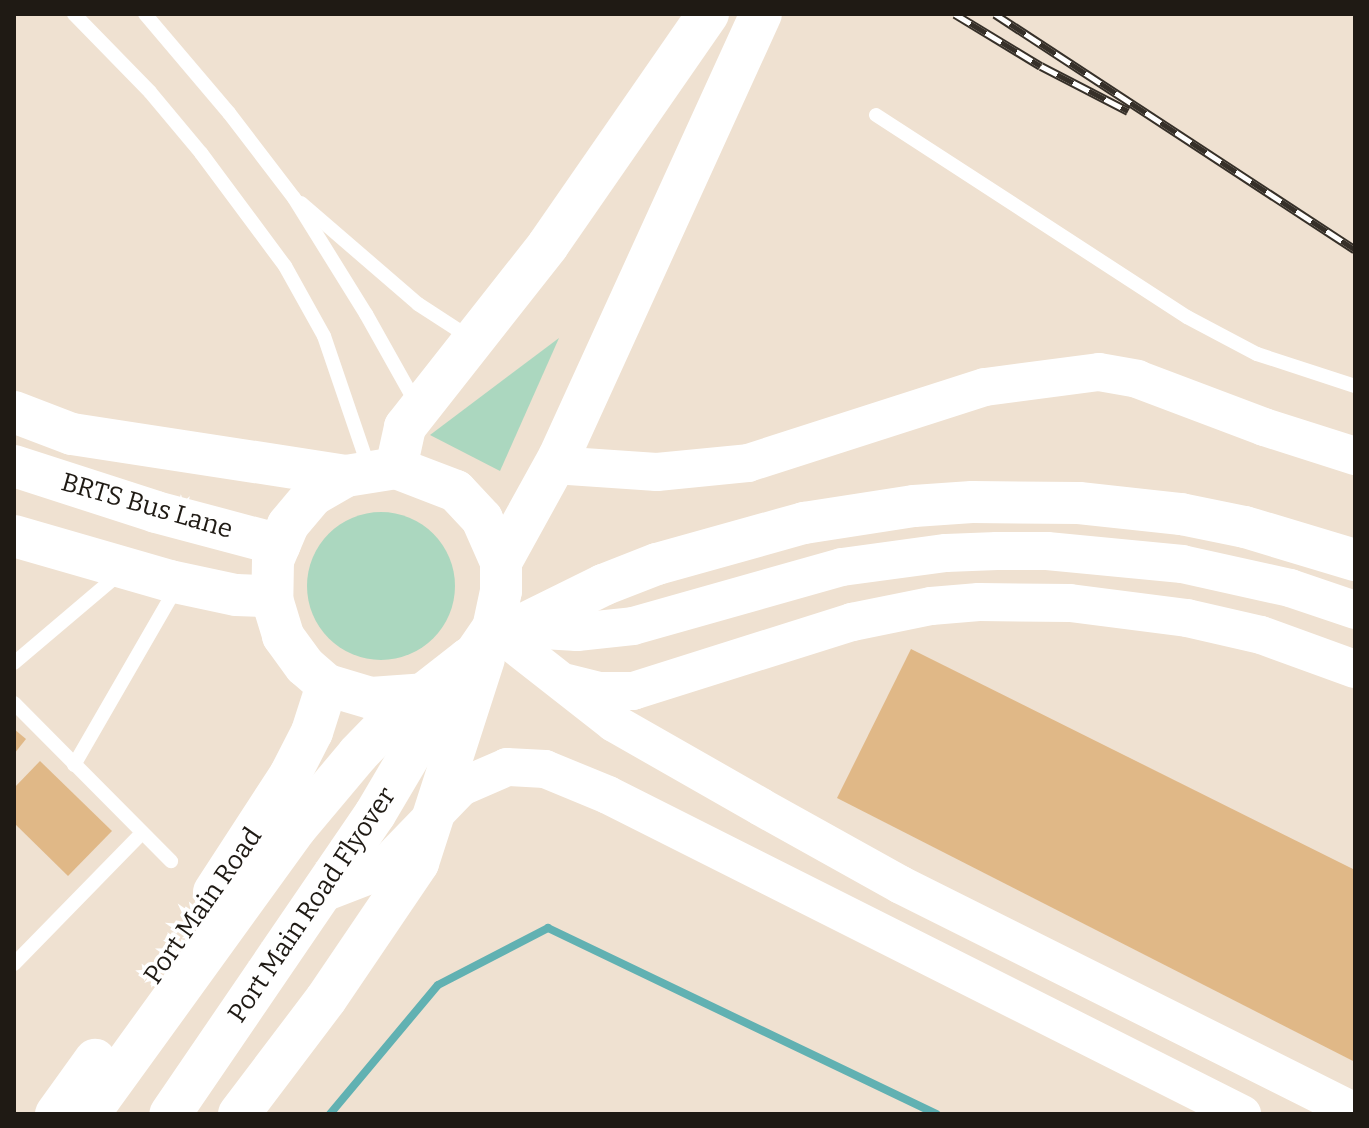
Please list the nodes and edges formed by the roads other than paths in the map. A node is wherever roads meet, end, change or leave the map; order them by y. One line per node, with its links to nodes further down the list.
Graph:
1 (74, 14): 16 (lane)
2 (145, 14): 8 (lane)
3 (761, 14): 6 (main road)
4 (787, 14): 6 (main road)
5 (706, 16): 9 (main road)
6 (738, 61): 14 (main road)
7 (876, 115): 10 (lane)
8 (294, 198): 9 (lane); 11 (lane)
9 (473, 340): 11 (main road)
10 (1355, 386)
11 (419, 409): 16 (main road)
12 (14, 412): 16 (main road)
13 (1355, 456): 14 (main road)
14 (554, 465): 20 (main road)
15 (14, 466): 18 (main road, BRTS Bus Lane)
16 (371, 472): 18 (main road); 20 (main road)
17 (14, 536): 21 (main road)
18 (280, 545): 23 (main road)
19 (1355, 560): 40 (main road)
20 (501, 562): 25 (main road)
21 (125, 568): 22 (main road); 26 (lane)
22 (179, 583): 23 (main road); 32 (lane)
23 (272, 596): 29 (main road)
24 (1355, 610): 25 (main road)
25 (493, 628): 28 (main road); 30 (main road); 33 (main road, Port Main Road Flyover)
26 (14, 663)
27 (1355, 669): 28 (main road)
28 (556, 680): 38 (main road)
29 (327, 685): 30 (main road); 39 (main road, Port Main Road)
30 (448, 692): 36 (main road, Port Main Road Flyover)
31 (14, 703): 32 (lane)
32 (74, 765): 34 (lane)
33 (435, 812): 36 (main road); 42 (main road, Port Main Road Flyover); 43 (main road)
34 (142, 833): 35 (lane); 37 (lane)
35 (171, 861)
36 (323, 893): 41 (main road, Port Main Road Flyover)
37 (14, 964)
38 (1355, 1112)
39 (56, 1114)
40 (89, 1114)
41 (170, 1114)
42 (239, 1114)
43 (1242, 1114)

